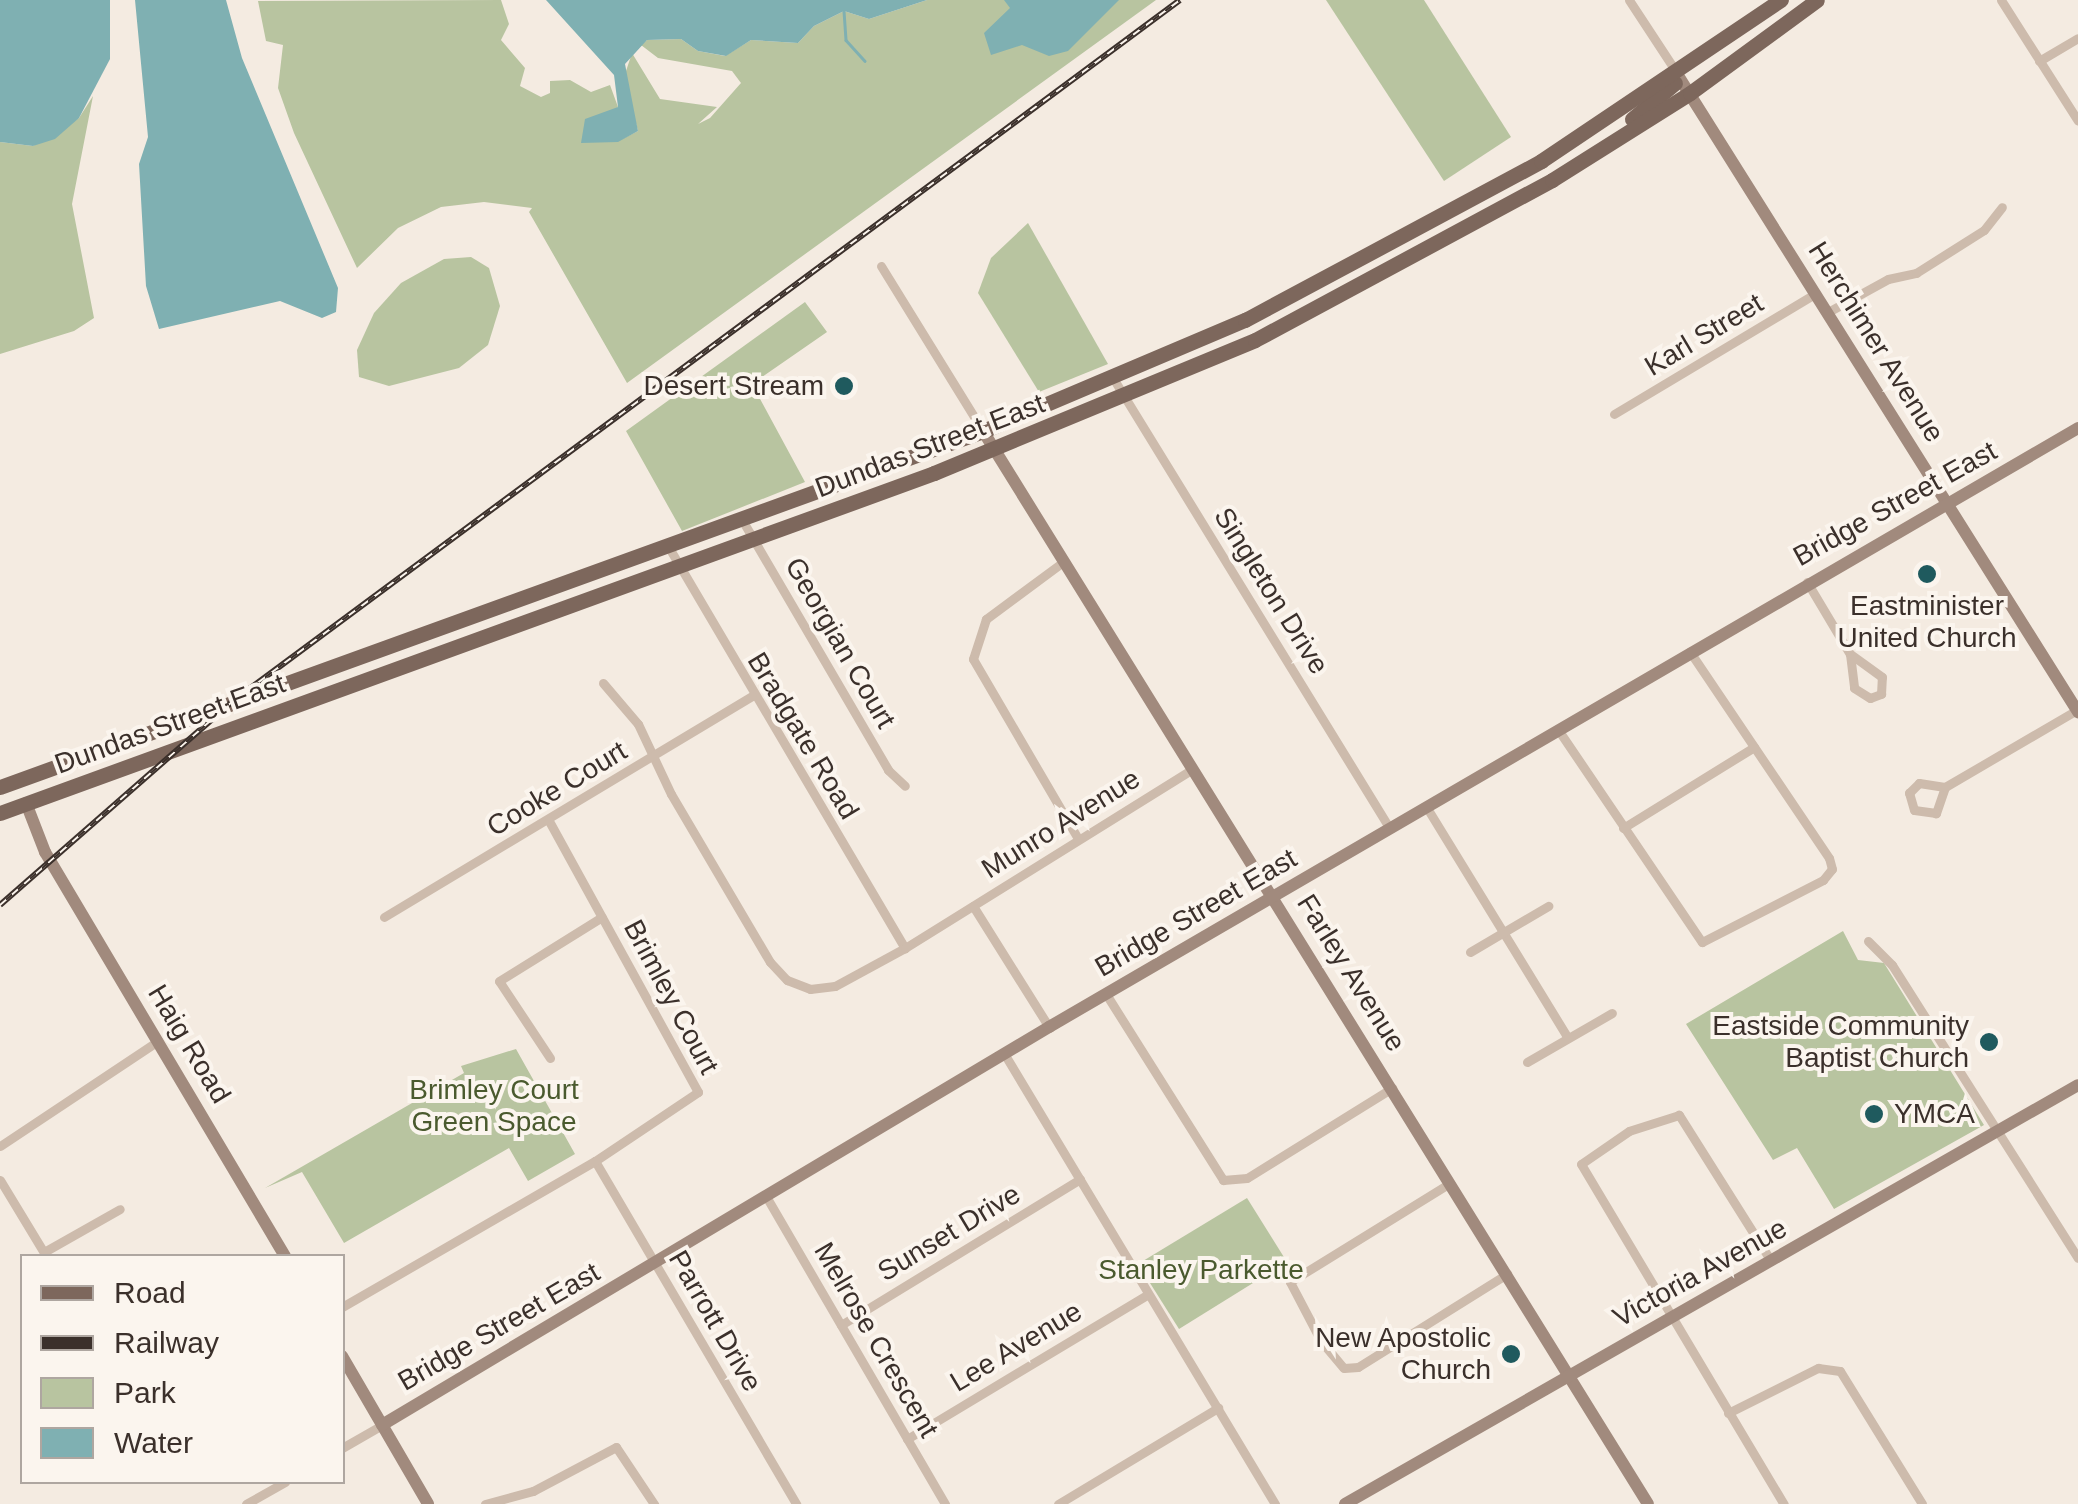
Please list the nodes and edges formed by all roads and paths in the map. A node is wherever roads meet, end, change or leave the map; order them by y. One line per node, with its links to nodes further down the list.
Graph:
1 (1630, 0): 8 (street, Herchimer Avenue)
2 (1780, 0): 5 (main road, Dundas Street East)
3 (1817, 0): 9 (main road, Dundas Street East)
4 (2001, 0): 7 (street)
5 (1753, 21): 8 (main road, Dundas Street East); 9 (main road)
6 (2078, 38): 7 (street)
7 (2039, 61): 10 (street)
8 (1677, 74): 9 (street, Herchimer Avenue); 11 (main road); 16 (main road, Dundas Street East)
9 (1690, 93): 11 (main road, Dundas Street East); 14 (street, Herchimer Avenue)
10 (2078, 121)
11 (1600, 150): 17 (main road, Dundas Street East)
12 (2002, 207): 15 (street)
13 (882, 266): 20 (street, Farley Avenue)
14 (1816, 293): 15 (street, Herchimer Avenue); 18 (street, Karl Street)
15 (1828, 312): 24 (street, Herchimer Avenue)
16 (1113, 378): 17 (street, Singleton Drive); 20 (main road, Dundas Street East)
17 (1125, 397): 21 (main road, Dundas Street East); 53 (street, Singleton Drive)
18 (1614, 414)
19 (2078, 428): 24 (street, Bridge Street East)
20 (984, 431): 21 (street, Farley Avenue); 22 (main road, Dundas Street East)
21 (995, 450): 23 (main road, Dundas Street East); 28 (street, Farley Avenue)
22 (926, 452): 23 (main road); 25 (main road, Dundas Street East)
23 (934, 473): 26 (main road, Dundas Street East)
24 (1948, 504): 30 (street, Bridge Street East); 39 (street, Herchimer Avenue)
25 (741, 518): 26 (street, Georgian Court); 27 (main road, Dundas Street East)
26 (753, 540): 29 (main road, Dundas Street East); 45 (street, Georgian Court)
27 (668, 546): 29 (street, Bradgate Road); 31 (main road, Dundas Street East)
28 (1063, 562): 43 (street, Farley Avenue); 54 (street)
29 (676, 567): 32 (main road, Dundas Street East); 38 (street, Bradgate Road)
30 (1807, 582): 33 (street, Bridge Street East); 35 (street)
31 (485, 611): 32 (main road); 34 (main road, Dundas Street East)
32 (496, 633): 36 (main road, Dundas Street East)
33 (1689, 651): 40 (street, Bridge Street East); 41 (street)
34 (366, 654): 36 (main road); 44 (main road, Dundas Street East)
35 (1850, 654): 35 (street)
36 (376, 676): 48 (main road, Dundas Street East)
37 (604, 683): 42 (street)
38 (752, 696): 42 (street, Cooke Court); 62 (street, Bradgate Road)
39 (2078, 711): 47 (street)
40 (1559, 731): 49 (street, Bridge Street East); 52 (street)
41 (1754, 747): 52 (street); 52 (street)
42 (654, 757): 51 (street, Cooke Court); 62 (street)
43 (1193, 769): 54 (street, Munro Avenue); 55 (street, Farley Avenue)
44 (18, 780): 46 (main road, Dundas Street East); 48 (street, Haig Road)
45 (906, 786)
46 (0, 787)
47 (1945, 787): 47 (street)
48 (26, 803): 50 (main road, Dundas Street East); 68 (street, Haig Road)
49 (1426, 808): 53 (street, Bridge Street East); 60 (street)
50 (0, 813)
51 (548, 822): 58 (street, Cooke Court); 59 (street, Brimley Court)
52 (1623, 828)
53 (1390, 829): 55 (street, Bridge Street East)
54 (1078, 838): 56 (street, Munro Avenue)
55 (1274, 896): 64 (street, Bridge Street East); 73 (street, Farley Avenue)
56 (973, 906): 62 (street); 66 (street, Munro Avenue)
57 (1548, 906): 60 (street)
58 (384, 917)
59 (602, 917): 70 (street); 76 (street, Brimley Court)
60 (1505, 933): 63 (street); 67 (street)
61 (1868, 942): 74 (street)
62 (905, 948)
63 (1470, 952)
64 (1106, 994): 66 (street, Bridge Street East); 73 (street)
65 (1612, 1013): 67 (street)
66 (1049, 1027): 69 (street, Bridge Street East)
67 (1566, 1035): 71 (street)
68 (158, 1041): 75 (street); 83 (street, Haig Road)
69 (1005, 1055): 77 (street); 80 (street, Bridge Street East)
70 (550, 1058)
71 (1527, 1062)
72 (2078, 1086): 74 (street, Victoria Avenue)
73 (1392, 1088): 79 (street, Farley Avenue)
74 (2001, 1133): 84 (street); 85 (street, Victoria Avenue)
75 (0, 1146)
76 (595, 1161): 86 (street, Parrott Drive); 89 (street, Brimley Court)
77 (1080, 1179): 88 (street); 91 (street, Sunset Drive)
78 (0, 1180): 82 (street)
79 (1450, 1183): 87 (street, Farley Avenue); 87 (street)
80 (767, 1198): 86 (street, Bridge Street East); 91 (street, Melrose Crescent)
81 (120, 1209): 82 (street)
82 (45, 1254)
83 (284, 1254)
84 (2078, 1258)
85 (1770, 1262): 90 (street, Victoria Avenue); 90 (street)
86 (656, 1264): 96 (street, Bridge Street East); 104 (street, Parrott Drive)
87 (1507, 1274): 93 (street, Farley Avenue)
88 (1148, 1294): 94 (street); 97 (street, Lee Avenue)
89 (345, 1306)
90 (1670, 1318): 93 (street, Victoria Avenue); 95 (street)
91 (842, 1325): 97 (street, Melrose Crescent)
92 (345, 1361): 96 (street)
93 (1569, 1376): 108 (street, Victoria Avenue); 109 (street, Farley Avenue)
94 (1218, 1408): 106 (street); 107 (street)
95 (1728, 1413): 110 (street); 111 (street)
96 (382, 1425): 98 (street, Bridge Street East); 101 (street)
97 (907, 1439): 105 (street, Melrose Crescent)
98 (345, 1446)
99 (281, 1484): 100 (street)
100 (246, 1504)
101 (428, 1504)
102 (485, 1504): 103 (street)
103 (654, 1504)
104 (796, 1504)
105 (945, 1504)
106 (1058, 1504)
107 (1275, 1504)
108 (1345, 1504)
109 (1648, 1504)
110 (1784, 1504)
111 (1922, 1504)

